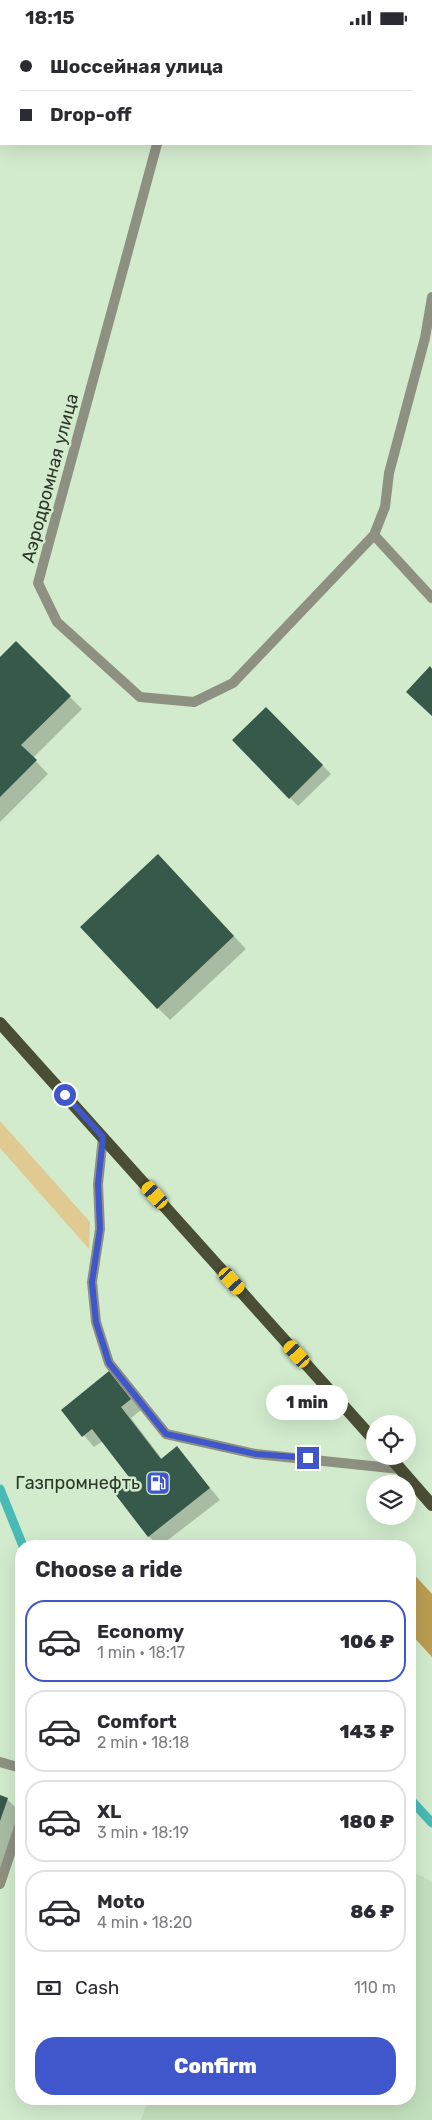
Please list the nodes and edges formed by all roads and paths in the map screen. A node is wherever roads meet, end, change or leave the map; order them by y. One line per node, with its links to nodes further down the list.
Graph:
1 (158, 145): 3 (street, Аэродромная улица)
2 (432, 297): 3 (street)
3 (374, 535): 4 (street)
4 (432, 598)
5 (0, 1023): 6 (main road)
6 (103, 1137): 7 (main road); 9 (street)
7 (366, 1431)
8 (397, 1465): 9 (main road)
9 (400, 1469): 10 (main road)
10 (432, 1505)
11 (0, 1762): 12 (street)
12 (15, 1766)
13 (15, 1839): 14 (street)
14 (0, 1884)

